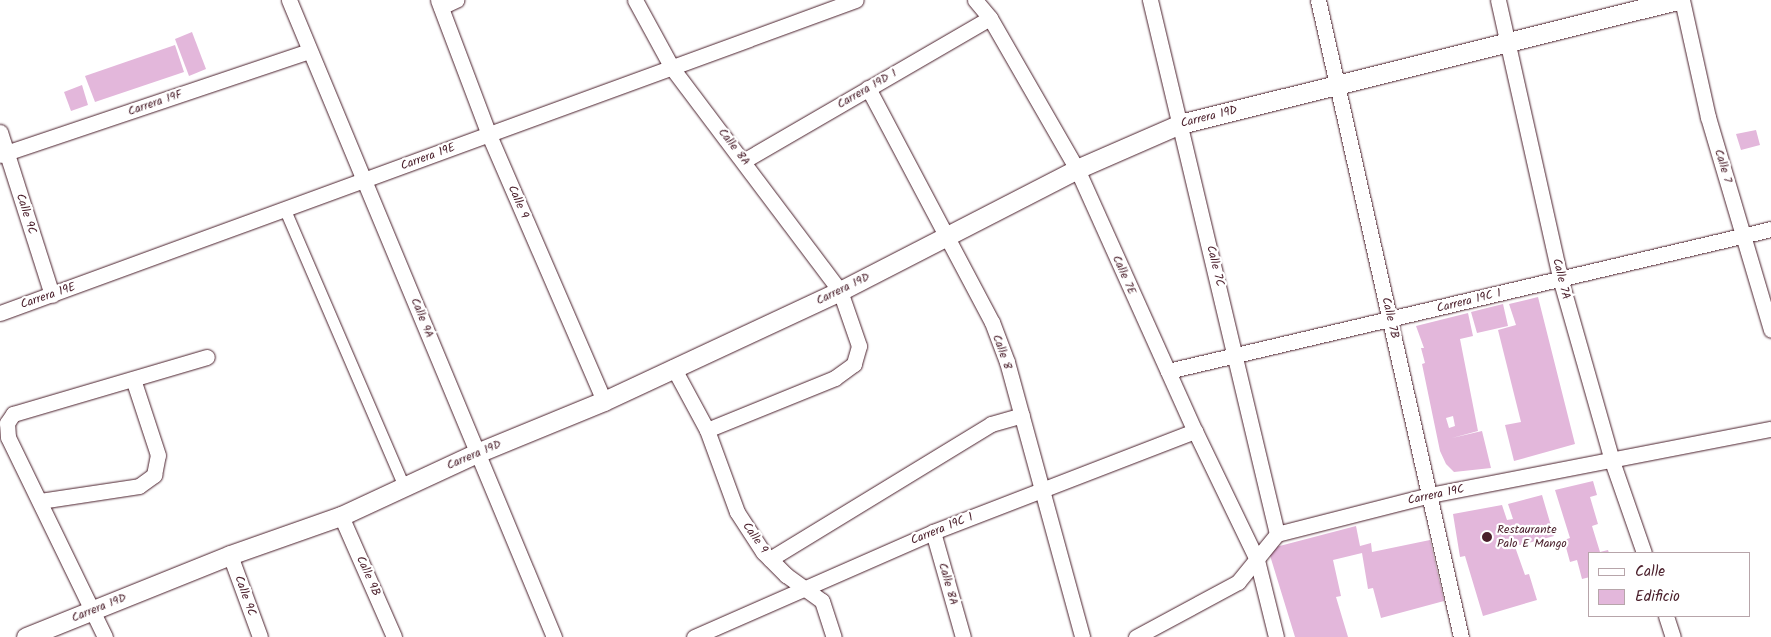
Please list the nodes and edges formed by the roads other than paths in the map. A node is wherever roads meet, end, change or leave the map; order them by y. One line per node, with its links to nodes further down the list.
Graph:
1 (289, 0): 14 (street, Calle 9A)
2 (456, 0): 11 (street)
3 (635, 0): 15 (street, Calle 8A)
4 (856, 0): 15 (street, Carrera 19E)
5 (975, 0): 12 (street, Calle 7E)
6 (1150, 0): 18 (street, Calle 7C)
7 (1318, 0): 16 (street, Calle 7B)
8 (1498, 0): 13 (street, Calle 7A)
9 (1677, 0): 13 (street, Carrera 19D)
10 (1682, 0): 27 (street, Calle 7)
11 (439, 4): 20 (street, Calle 9)
12 (990, 18): 17 (street, Carrera 19D 1); 23 (street, Calle 7E)
13 (1506, 43): 16 (street, Carrera 19D); 29 (street, Calle 7A)
14 (309, 51): 21 (street, Carrera 19F); 24 (street, Calle 9A)
15 (672, 68): 20 (street, Carrera 19E); 22 (street, Calle 8A)
16 (1336, 86): 18 (street, Carrera 19D); 33 (street, Calle 7B)
17 (868, 88): 22 (street, Carrera 19D 1); 28 (street, Calle 8)
18 (1180, 124): 23 (street, Carrera 19D); 35 (street, Calle 7C)
19 (0, 132): 21 (street, Calle 9C)
20 (489, 135): 24 (street, Carrera 19E); 40 (street, Calle 9)
21 (4, 154): 31 (street, Calle 9C)
22 (745, 160): 30 (street, Calle 8A)
23 (1077, 169): 28 (street, Carrera 19D); 38 (street, Calle 7E)
24 (364, 180): 25 (street, Carrera 19E); 45 (street, Calle 9A)
25 (285, 210): 31 (street, Carrera 19E); 47 (street)
26 (1771, 229): 27 (street, Carrera 19C 1)
27 (1743, 235): 29 (street, Carrera 19C 1); 34 (street, Calle 7)
28 (945, 237): 30 (street, Carrera 19D); 41 (street, Calle 8)
29 (1560, 278): 33 (street, Carrera 19C 1); 46 (street, Calle 7A)
30 (840, 291): 37 (street, Carrera 19D); 43 (street, Calle 8A)
31 (52, 295): 32 (street, Carrera 19E)
32 (0, 313)
33 (1390, 321): 35 (street, Carrera 19C 1); 49 (street, Calle 7B)
34 (1771, 330)
35 (1237, 354): 38 (street, Carrera 19C 1); 53 (street, Calle 7C)
36 (207, 356): 39 (street)
37 (673, 367): 40 (street, Carrera 19D); 43 (street, Calle 9)
38 (1168, 372): 44 (street, Calle 7E)
39 (133, 379): 50 (street); 50 (street)
40 (604, 401): 45 (street, Carrera 19D)
41 (1022, 415): 48 (street, Calle 8); 56 (street)
42 (1771, 428): 46 (street, Carrera 19C)
43 (707, 430): 56 (street, Calle 9)
44 (1195, 431): 48 (street, Carrera 19C 1); 57 (street, Calle 7E)
45 (477, 453): 47 (street, Carrera 19D); 65 (street, Calle 9A)
46 (1612, 462): 49 (street, Carrera 19C); 54 (street, Calle 7A)
47 (404, 486): 51 (street, Carrera 19D)
48 (1042, 488): 52 (street, Carrera 19C 1); 69 (street, Calle 8)
49 (1430, 495): 53 (street, Carrera 19C); 72 (street, Calle 7B)
50 (40, 501): 59 (street)
51 (341, 516): 55 (street, Carrera 19D); 64 (street, Calle 9B)
52 (933, 532): 58 (street, Carrera 19C 1); 68 (street, Calle 8A)
53 (1277, 534): 57 (street)
54 (1644, 552)
55 (230, 555): 59 (street, Carrera 19D); 63 (street, Calle 9C)
56 (770, 559): 58 (street, Calle 9)
57 (1257, 560): 70 (street); 71 (street)
58 (804, 589): 66 (street, Carrera 19C 1); 67 (street, Calle 9)
59 (94, 611): 61 (street, Carrera 19D); 62 (street)
60 (1666, 617): 73 (street)
61 (26, 637)
62 (105, 637)
63 (260, 637)
64 (394, 637)
65 (554, 637)
66 (694, 637)
67 (834, 637)
68 (963, 637)
69 (1082, 637)
70 (1136, 637)
71 (1276, 637)
72 (1461, 637)
73 (1673, 637)

